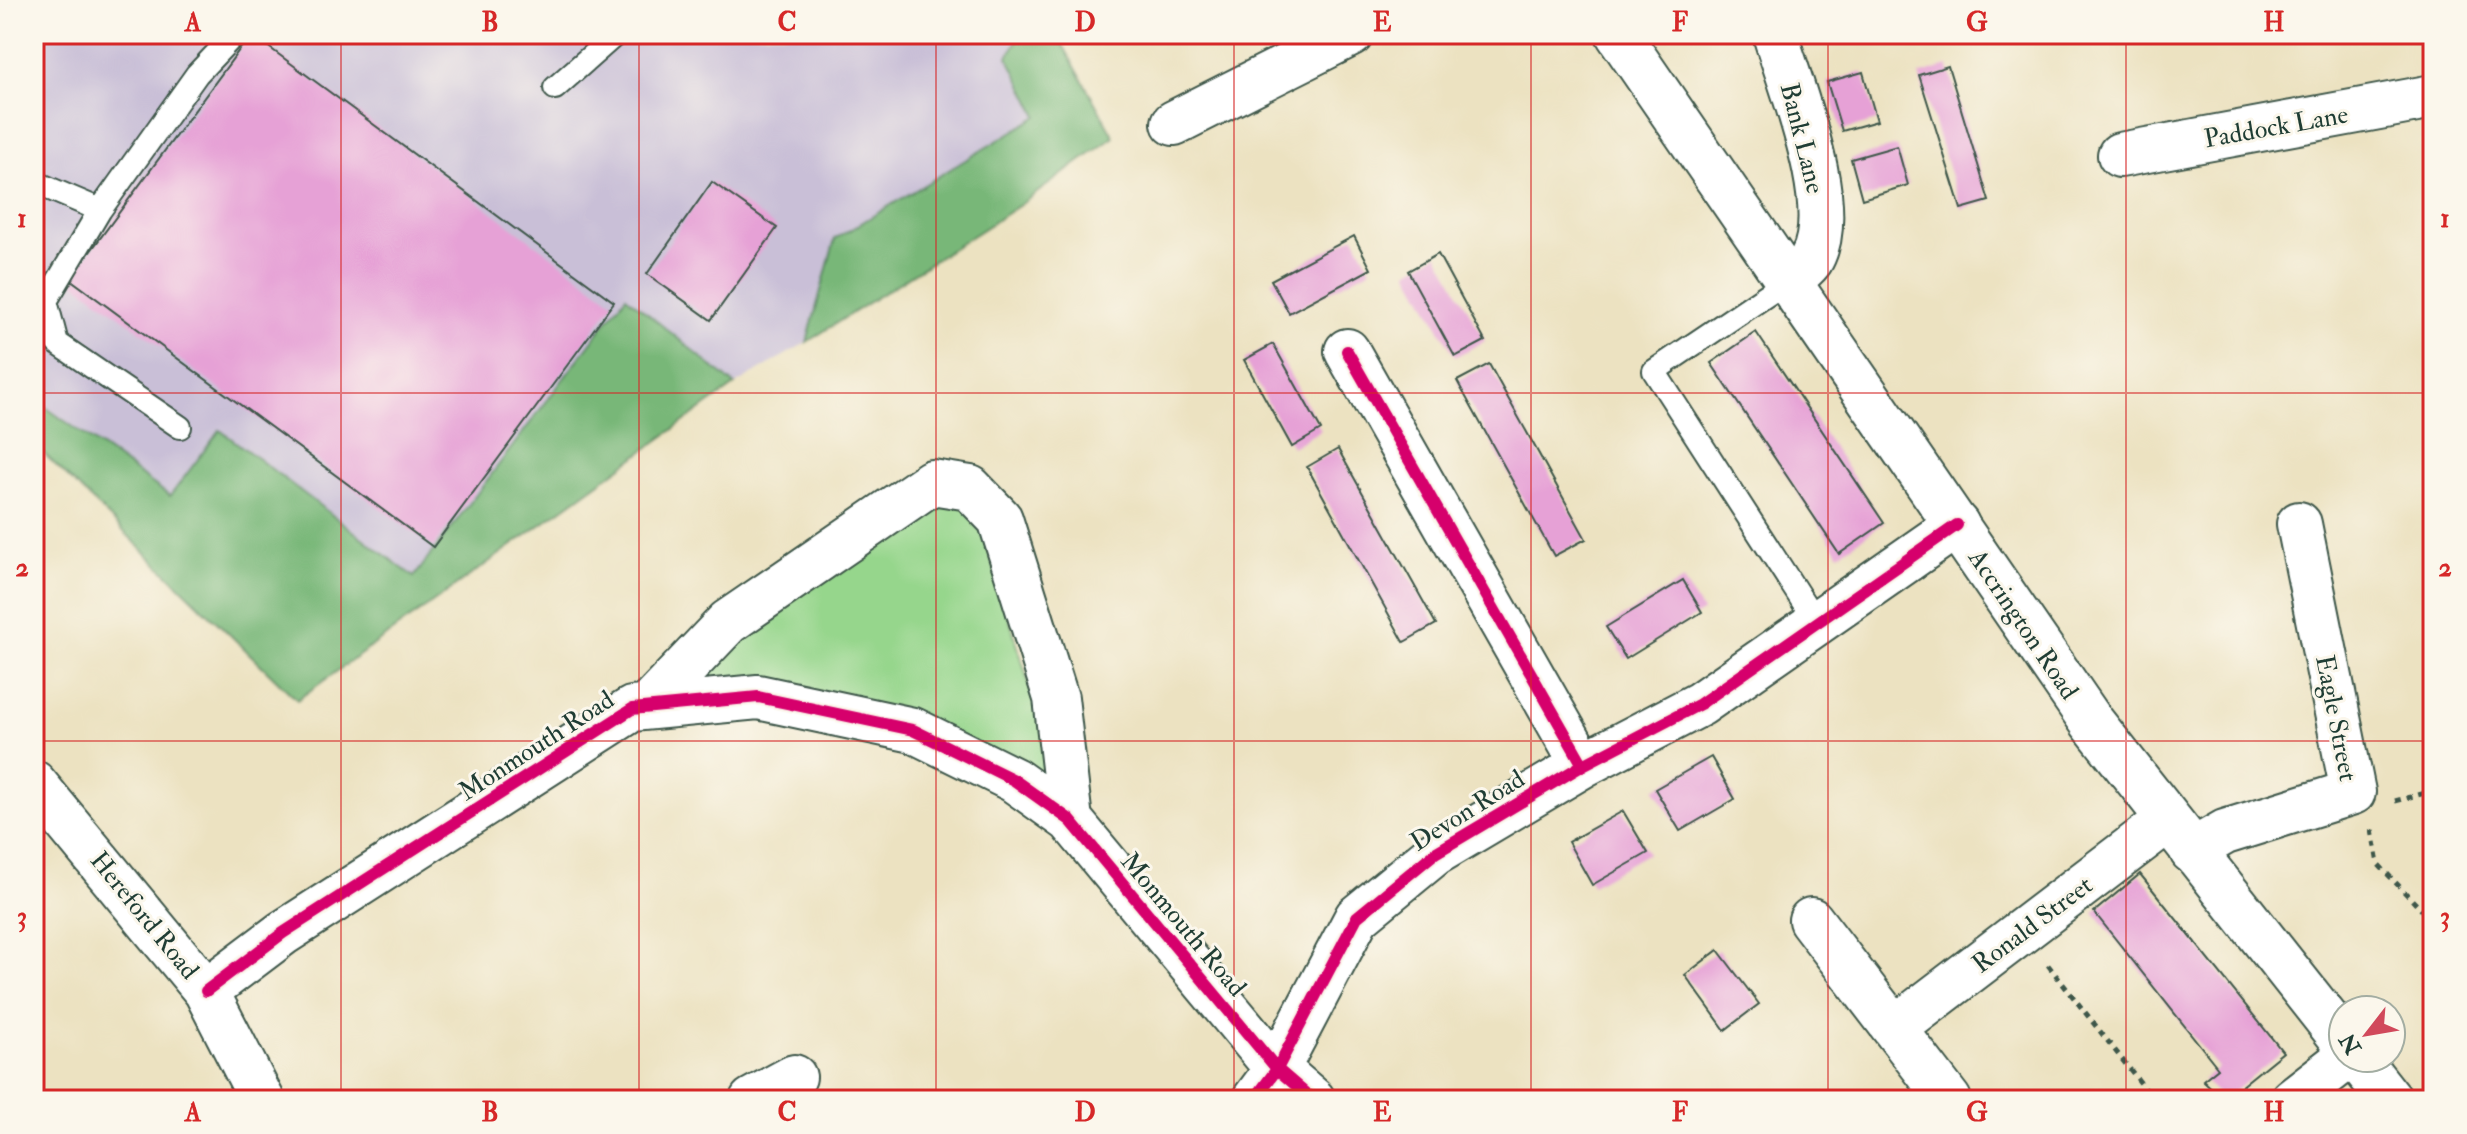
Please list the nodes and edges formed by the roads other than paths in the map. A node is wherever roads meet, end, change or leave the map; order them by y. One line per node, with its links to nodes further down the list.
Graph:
1 (235, 34): 11 (lane)
2 (616, 34): 6 (lane)
3 (1351, 34): 8 (street)
4 (1618, 34): 12 (street, Accrington Road)
5 (1775, 34): 12 (street, Bank Lane)
6 (555, 88)
7 (2433, 97): 9 (street, Paddock Lane)
8 (1174, 123)
9 (2120, 155)
10 (34, 182): 11 (lane)
11 (100, 210): 14 (lane)
12 (1789, 280): 16 (street, Accrington Road); 17 (lane)
13 (1347, 351): 19 (street)
14 (180, 427)
15 (2299, 524): 22 (street, Eagle Street)
16 (1957, 525): 17 (street, Devon Road); 22 (street, Accrington Road)
17 (1818, 625): 19 (street, Devon Road)
18 (648, 706): 21 (street, Monmouth Road); 21 (street, Monmouth Road); 24 (street, Monmouth Road)
19 (1583, 765): 30 (street, Devon Road)
20 (34, 783): 24 (street, Hereford Road)
21 (1070, 820): 30 (street, Monmouth Road)
22 (2180, 835): 25 (street, Accrington Road); 26 (street, Ronald Street)
23 (1811, 920): 26 (street)
24 (206, 991): 31 (street, Hereford Road)
25 (2327, 1020)
26 (1895, 1028): 34 (street)
27 (2327, 1073): 35 (street)
28 (2370, 1074): 36 (street)
29 (794, 1077): 32 (street)
30 (1266, 1085): 33 (street, Monmouth Road)
31 (262, 1100)
32 (752, 1100)
33 (1313, 1100)
34 (1949, 1100)
35 (2292, 1100)
36 (2390, 1100)

